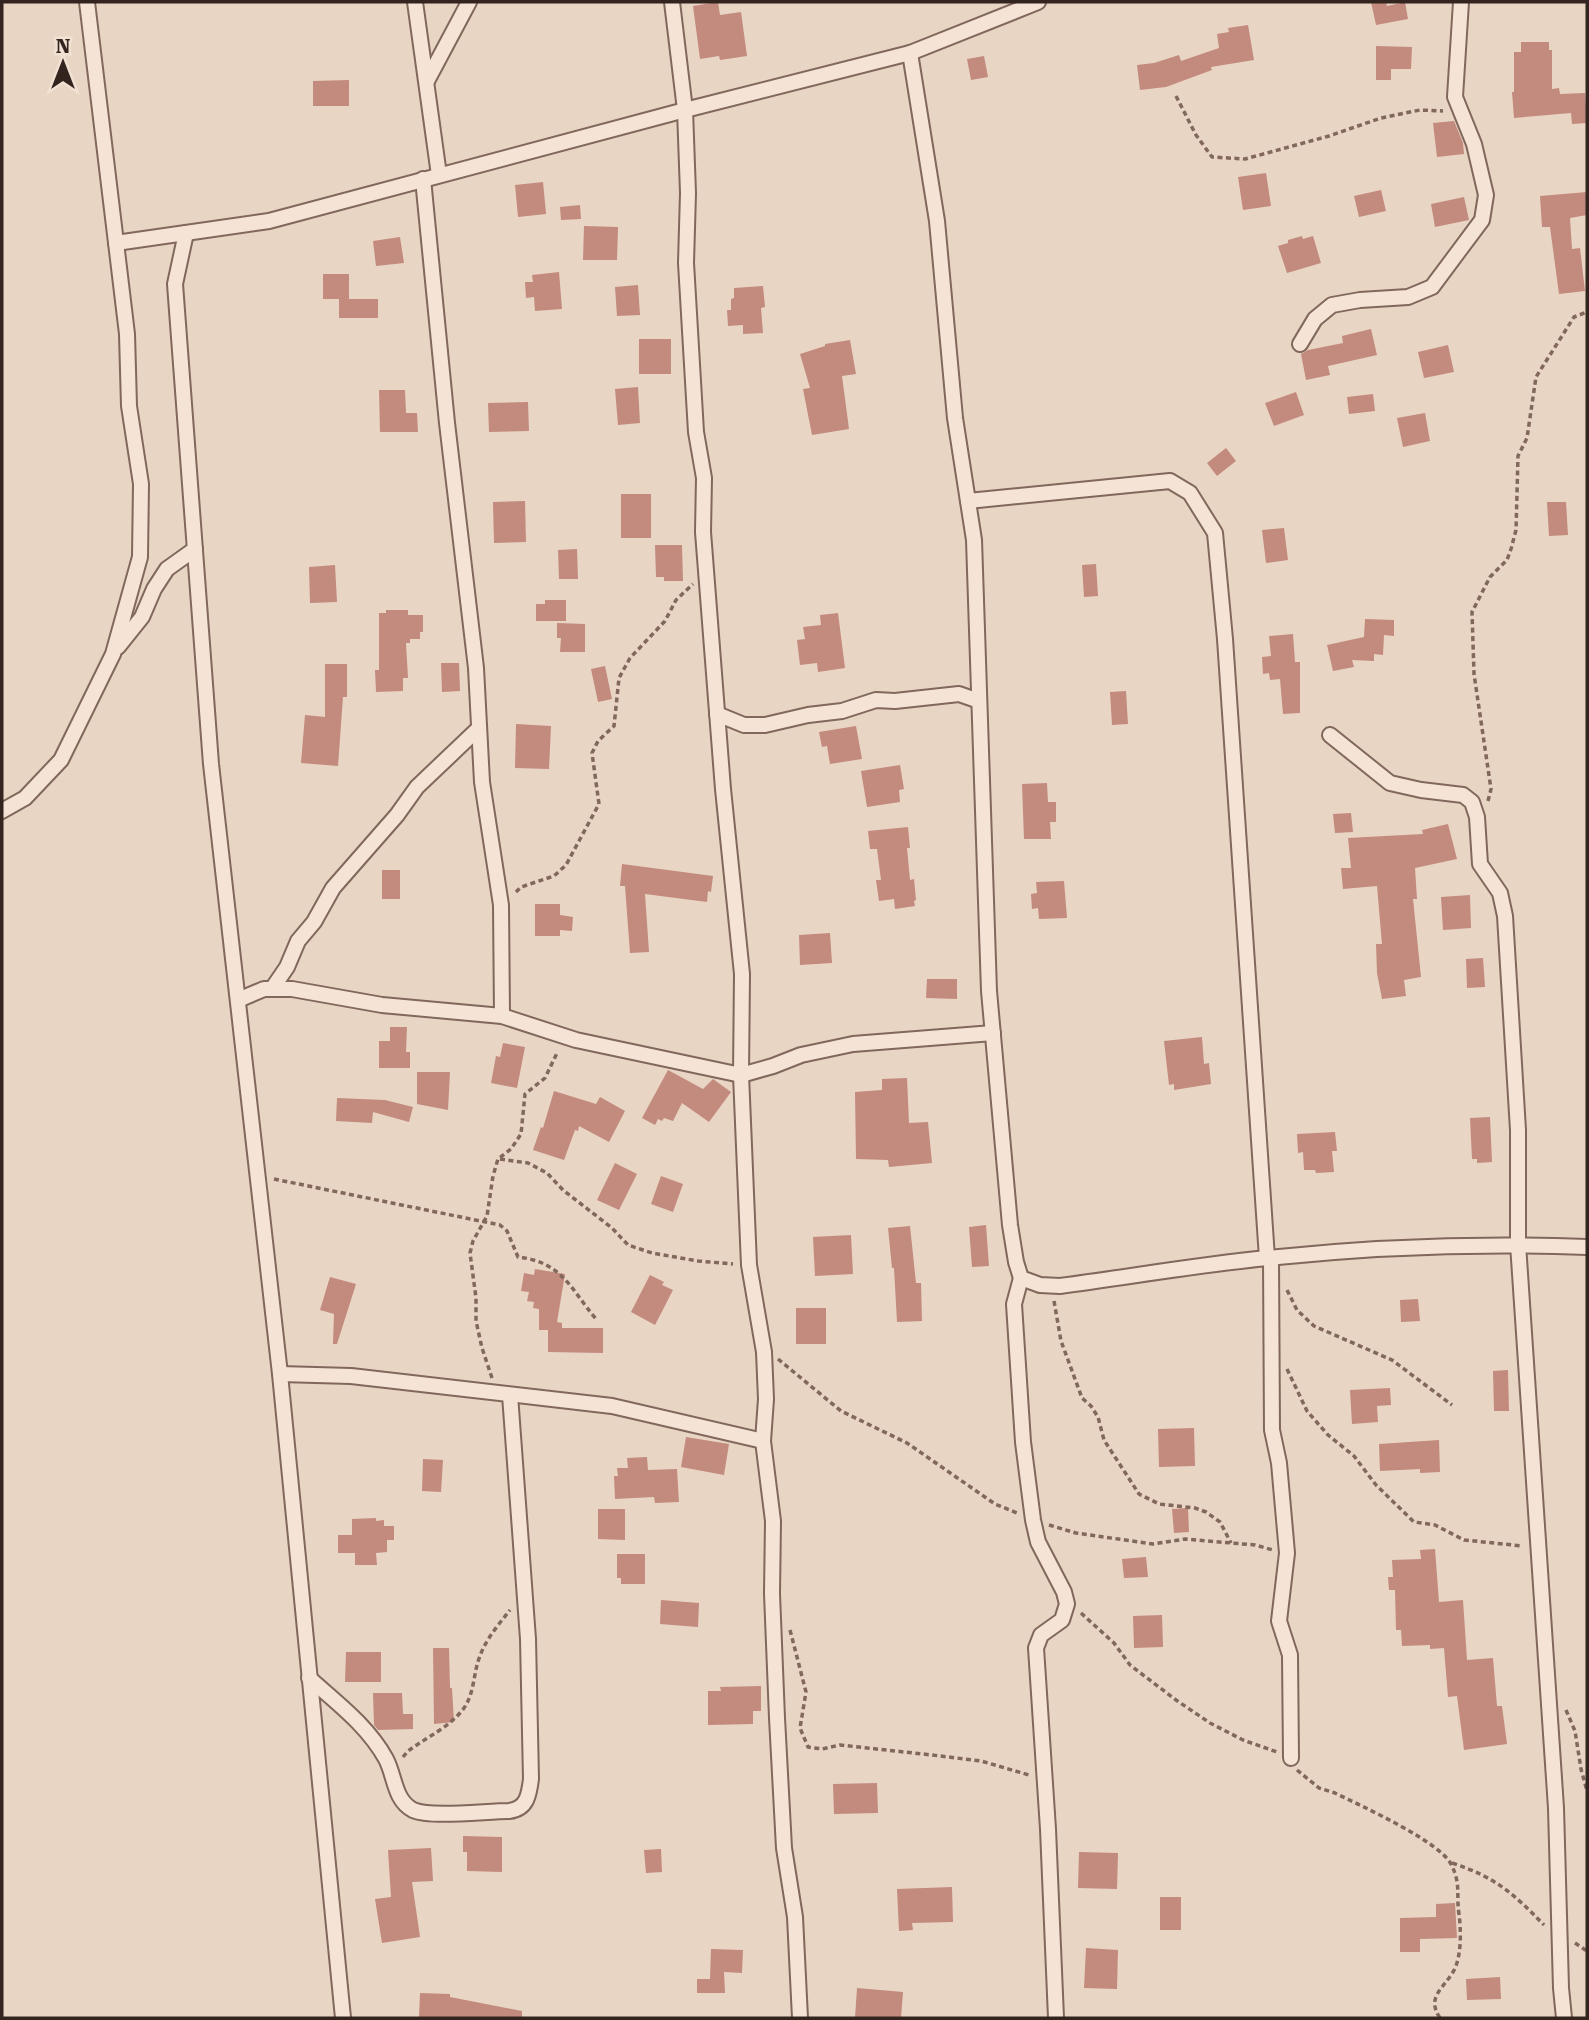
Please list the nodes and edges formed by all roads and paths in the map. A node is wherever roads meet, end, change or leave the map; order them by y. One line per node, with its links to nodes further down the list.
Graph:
1 (87, 2): 16 (street)
2 (415, 2): 9 (street)
3 (469, 2): 9 (street)
4 (672, 2): 11 (street)
5 (1038, 2): 7 (street)
6 (1461, 2): 12 (street)
7 (1017, 6): 8 (street)
8 (910, 53): 11 (street); 19 (street)
9 (427, 81): 13 (street)
10 (1176, 96): 12 (path)
11 (685, 110): 13 (street); 21 (street)
12 (1463, 112): 18 (street)
13 (439, 175): 14 (street)
14 (423, 179): 15 (street); 25 (street)
15 (186, 233): 16 (street); 20 (street)
16 (116, 243): 22 (street)
17 (1587, 312): 28 (path)
18 (1300, 344)
19 (968, 501): 23 (street); 41 (street)
20 (195, 549): 22 (street); 31 (street)
21 (706, 570): 24 (street); 29 (path)
22 (113, 654): 27 (street)
23 (979, 701): 24 (street); 33 (street)
24 (717, 714): 35 (street)
25 (479, 728): 29 (street); 30 (street)
26 (1330, 735): 28 (street)
27 (2, 811)
28 (1477, 817): 39 (street)
29 (501, 905): 32 (street)
30 (272, 989): 31 (street); 32 (street)
31 (238, 1000): 37 (street)
32 (502, 1016): 34 (street)
33 (993, 1033): 35 (street); 44 (street)
34 (565, 1036): 35 (street); 36 (path)
35 (741, 1075): 42 (street)
36 (498, 1159): 38 (path); 42 (path)
37 (258, 1178): 38 (path); 49 (street)
38 (485, 1221): 46 (path); 50 (path)
39 (1518, 1244): 40 (street); 41 (street); 55 (street)
40 (1587, 1247)
41 (1269, 1258): 43 (street); 45 (street)
42 (749, 1265): 47 (street)
43 (1271, 1275): 51 (path); 56 (street)
44 (1021, 1278): 45 (street); 53 (street)
45 (1051, 1286): 54 (path)
46 (596, 1319)
47 (764, 1352): 52 (street); 53 (path)
48 (1286, 1366): 55 (path)
49 (280, 1374): 50 (street); 60 (street)
50 (504, 1394): 52 (street); 57 (street)
51 (1451, 1405)
52 (763, 1441): 69 (street)
53 (1036, 1521): 54 (path); 58 (street)
54 (1231, 1543): 56 (path)
55 (1538, 1547): 61 (street)
56 (1287, 1553): 62 (street)
57 (525, 1590): 64 (path); 64 (street)
58 (1068, 1604): 62 (path); 63 (street)
59 (789, 1624): 63 (path)
60 (309, 1678): 64 (street); 68 (street)
61 (1548, 1690): 65 (path); 67 (street)
62 (1291, 1758): 66 (path)
63 (1045, 1779): 70 (street)
64 (394, 1781)
65 (1587, 1791)
66 (1451, 1863): 67 (path); 71 (path)
67 (1560, 1934): 72 (street)
68 (343, 2018)
69 (800, 2018)
70 (1056, 2018)
71 (1440, 2018)
72 (1564, 2018)

